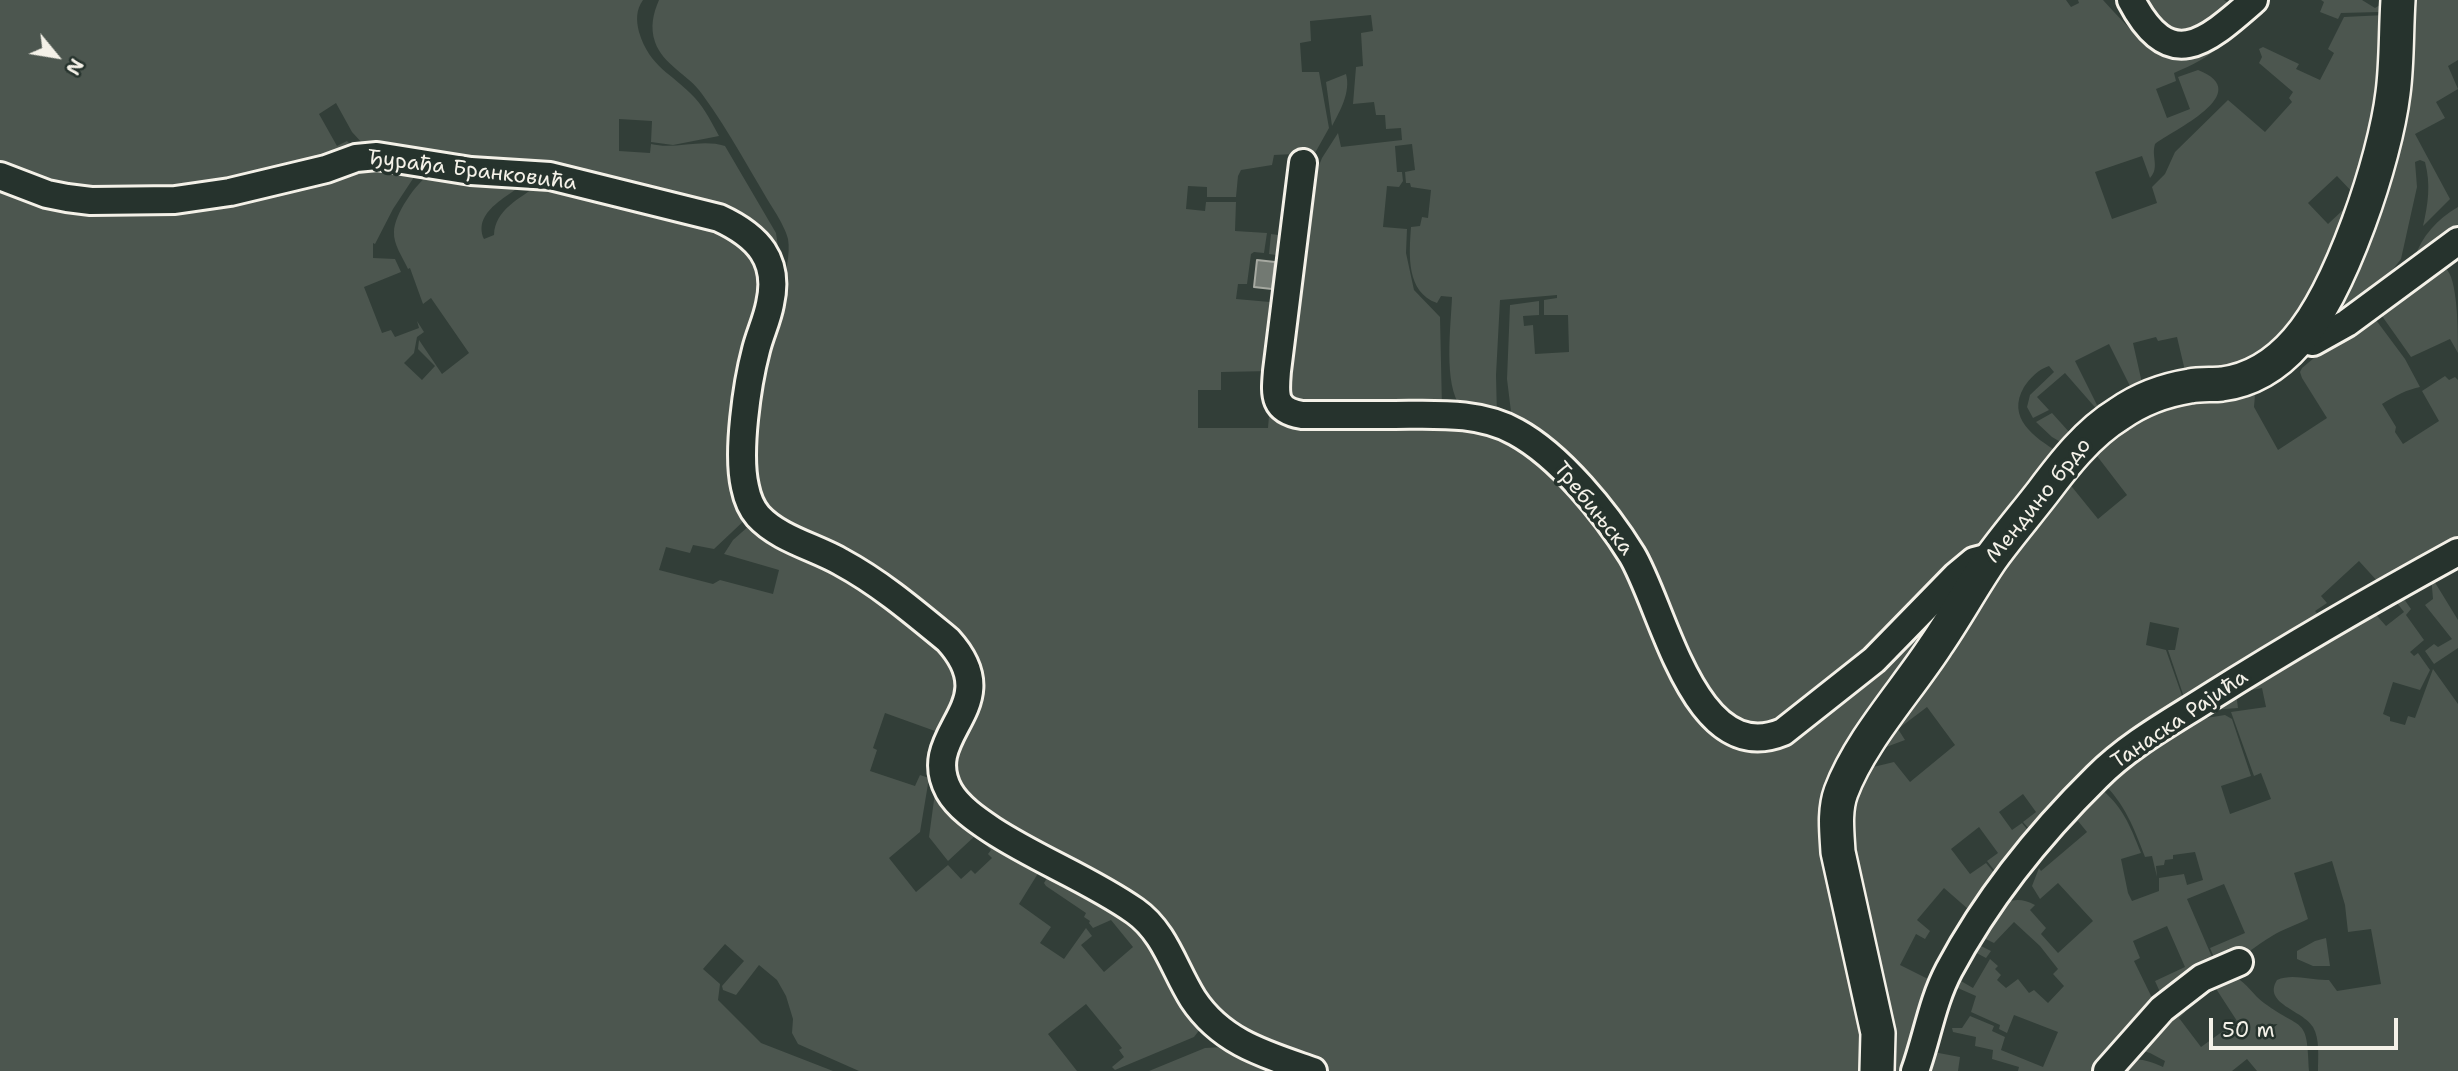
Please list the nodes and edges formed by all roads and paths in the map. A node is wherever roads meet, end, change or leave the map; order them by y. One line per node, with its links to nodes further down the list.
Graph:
1 (2132, 0): 2 (street)
2 (2254, 0)
3 (2398, 0): 7 (street, Мендино брдо)
4 (1303, 163): 9 (street, Требињска)
5 (0, 176): 11 (street, Ђурађа Бранковића)
6 (2458, 241): 7 (street)
7 (2299, 339): 9 (street, Мендино брдо)
8 (2458, 552): 13 (street, Танаска Рајића)
9 (1993, 555): 12 (street, Мендино брдо)
10 (2239, 962): 14 (street)
11 (1313, 1071)
12 (1877, 1071)
13 (1915, 1071)
14 (2107, 1071)

